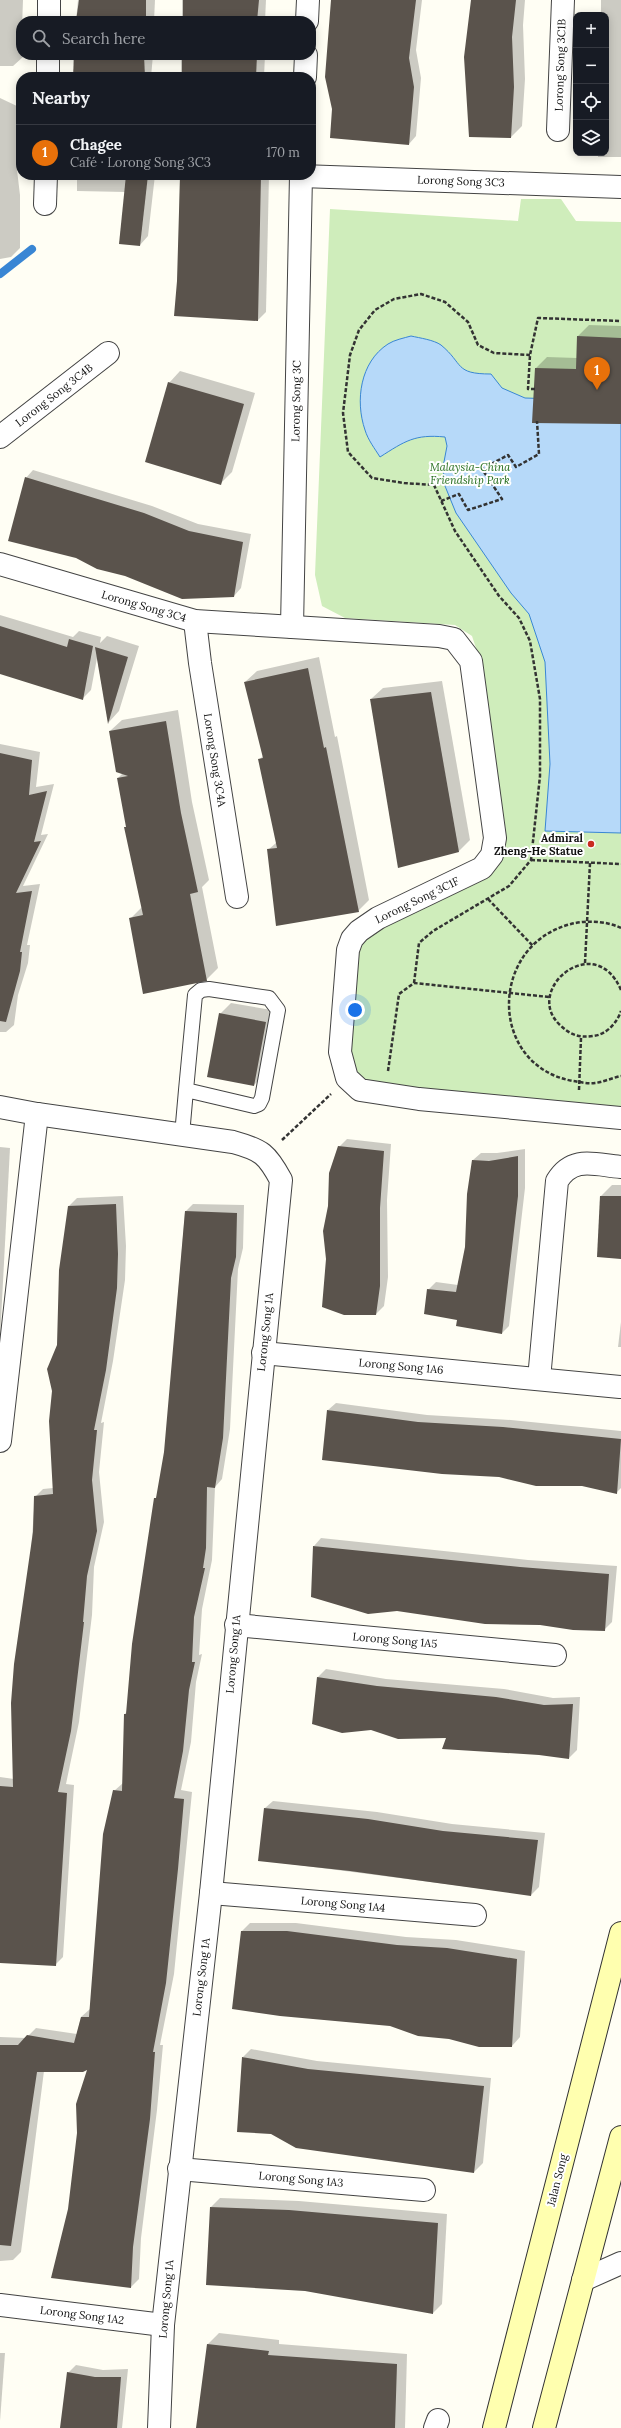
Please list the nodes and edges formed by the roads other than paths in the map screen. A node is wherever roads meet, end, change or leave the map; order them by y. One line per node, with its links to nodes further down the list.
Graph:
1 (49, 0): 4 (street)
2 (308, 0): 5 (street)
3 (563, 0): 10 (street, Lorong Song 3C1B)
4 (49, 16)
5 (307, 16)
6 (48, 60): 8 (street)
7 (306, 60): 9 (street)
8 (48, 72)
9 (305, 72)
10 (558, 130)
11 (316, 177): 14 (street, Lorong Song 3C3)
12 (46, 180): 15 (street)
13 (301, 180): 20 (street, Lorong Song 3C)
14 (621, 187)
15 (45, 204)
16 (108, 353): 17 (street, Lorong Song 3C4B)
17 (0, 437)
18 (0, 564): 19 (street, Lorong Song 3C4)
19 (195, 621): 20 (street, Lorong Song 3C4); 21 (street, Lorong Song 3C4A)
20 (292, 627): 25 (street, Lorong Song 3C1F)
21 (237, 898)
22 (186, 1090): 22 (lane); 26 (lane)
23 (0, 1107): 24 (street, Lorong Song 1A)
24 (37, 1114): 26 (street, Lorong Song 1A); 31 (street)
25 (621, 1118)
26 (182, 1135): 28 (street, Lorong Song 1A)
27 (621, 1167): 29 (street)
28 (263, 1353): 29 (street, Lorong Song 1A6); 32 (street, Lorong Song 1A)
29 (539, 1379): 30 (street, Lorong Song 1A6)
30 (620, 1387)
31 (0, 1441)
32 (236, 1625): 33 (street, Lorong Song 1A5); 34 (street, Lorong Song 1A)
33 (555, 1655)
34 (211, 1893): 35 (street, Lorong Song 1A4); 38 (street, Lorong Song 1A)
35 (475, 1915)
36 (621, 1933): 45 (main road, Jalan Song)
37 (621, 2138): 41 (main road)
38 (179, 2169): 39 (street, Lorong Song 1A3); 43 (street, Lorong Song 1A)
39 (424, 2190)
40 (621, 2263): 41 (street)
41 (584, 2280): 46 (main road)
42 (0, 2305): 43 (street, Lorong Song 1A2)
43 (163, 2326): 44 (street, Lorong Song 1A)
44 (160, 2428)
45 (494, 2428)
46 (544, 2428)

